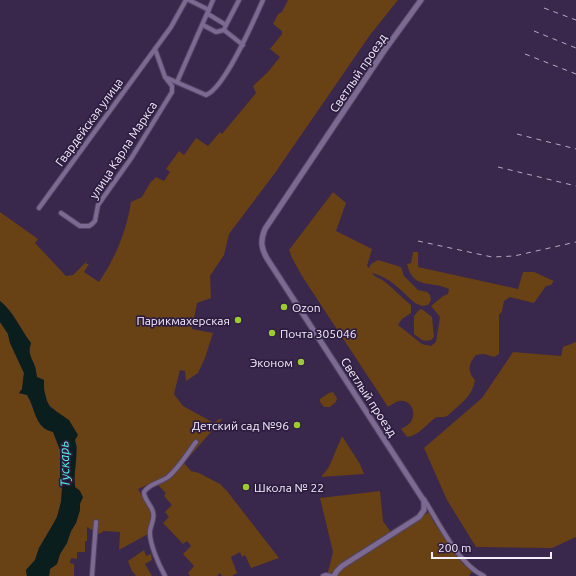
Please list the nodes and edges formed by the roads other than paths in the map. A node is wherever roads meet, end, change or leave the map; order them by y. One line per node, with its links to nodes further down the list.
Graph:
1 (186, 0): 12 (street)
2 (189, 0): 7 (street)
3 (213, 0): 7 (street)
4 (239, 0): 9 (street)
5 (263, 0): 11 (street)
6 (421, 0): 18 (street, Светлый проезд)
7 (209, 12): 8 (street); 9 (street)
8 (203, 25): 10 (street); 14 (street)
9 (226, 25): 10 (street)
10 (224, 30): 11 (street)
11 (243, 45): 14 (street)
12 (155, 48): 13 (street, улица Карла Маркса); 15 (street, Гвардейская улица)
13 (165, 77): 14 (street); 16 (street, улица Карла Маркса)
14 (177, 82)
15 (39, 208)
16 (61, 213)
17 (196, 442): 21 (street)
18 (422, 497): 23 (street); 24 (street)
19 (96, 522): 20 (street)
20 (92, 576)
21 (165, 576)
22 (323, 576): 23 (street)
23 (332, 576)
24 (484, 576)

